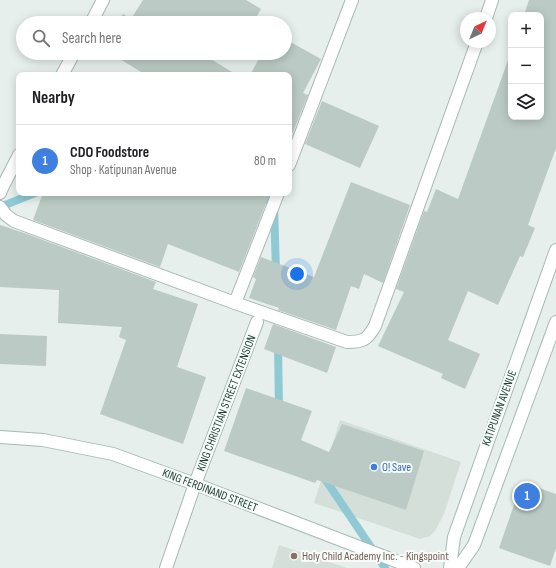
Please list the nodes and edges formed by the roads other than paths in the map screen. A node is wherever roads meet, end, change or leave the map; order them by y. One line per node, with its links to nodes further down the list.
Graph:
1 (103, 0): 5 (main road)
2 (352, 0): 9 (main road)
3 (492, 0): 4 (main road)
4 (488, 12)
5 (95, 16)
6 (475, 48): 16 (main road)
7 (70, 60): 8 (main road)
8 (64, 72)
9 (292, 157)
10 (16, 161): 11 (main road)
11 (0, 193)
12 (277, 196): 15 (main road)
13 (0, 207): 15 (main road)
14 (556, 250): 22 (main road, KATIPUNAN AVENUE)
15 (236, 303): 16 (main road)
16 (258, 317): 19 (main road, KING CHRISTIAN STREET EXTENSION)
17 (556, 322): 23 (main road, KATIPUNAN AVENUE)
18 (0, 437): 19 (main road, KING FERDINAND STREET)
19 (196, 484): 20 (main road, KING CHRISTIAN STREET EXTENSION); 21 (main road, KING FERDINAND STREET)
20 (166, 568)
21 (414, 568)
22 (450, 568)
23 (458, 568)

